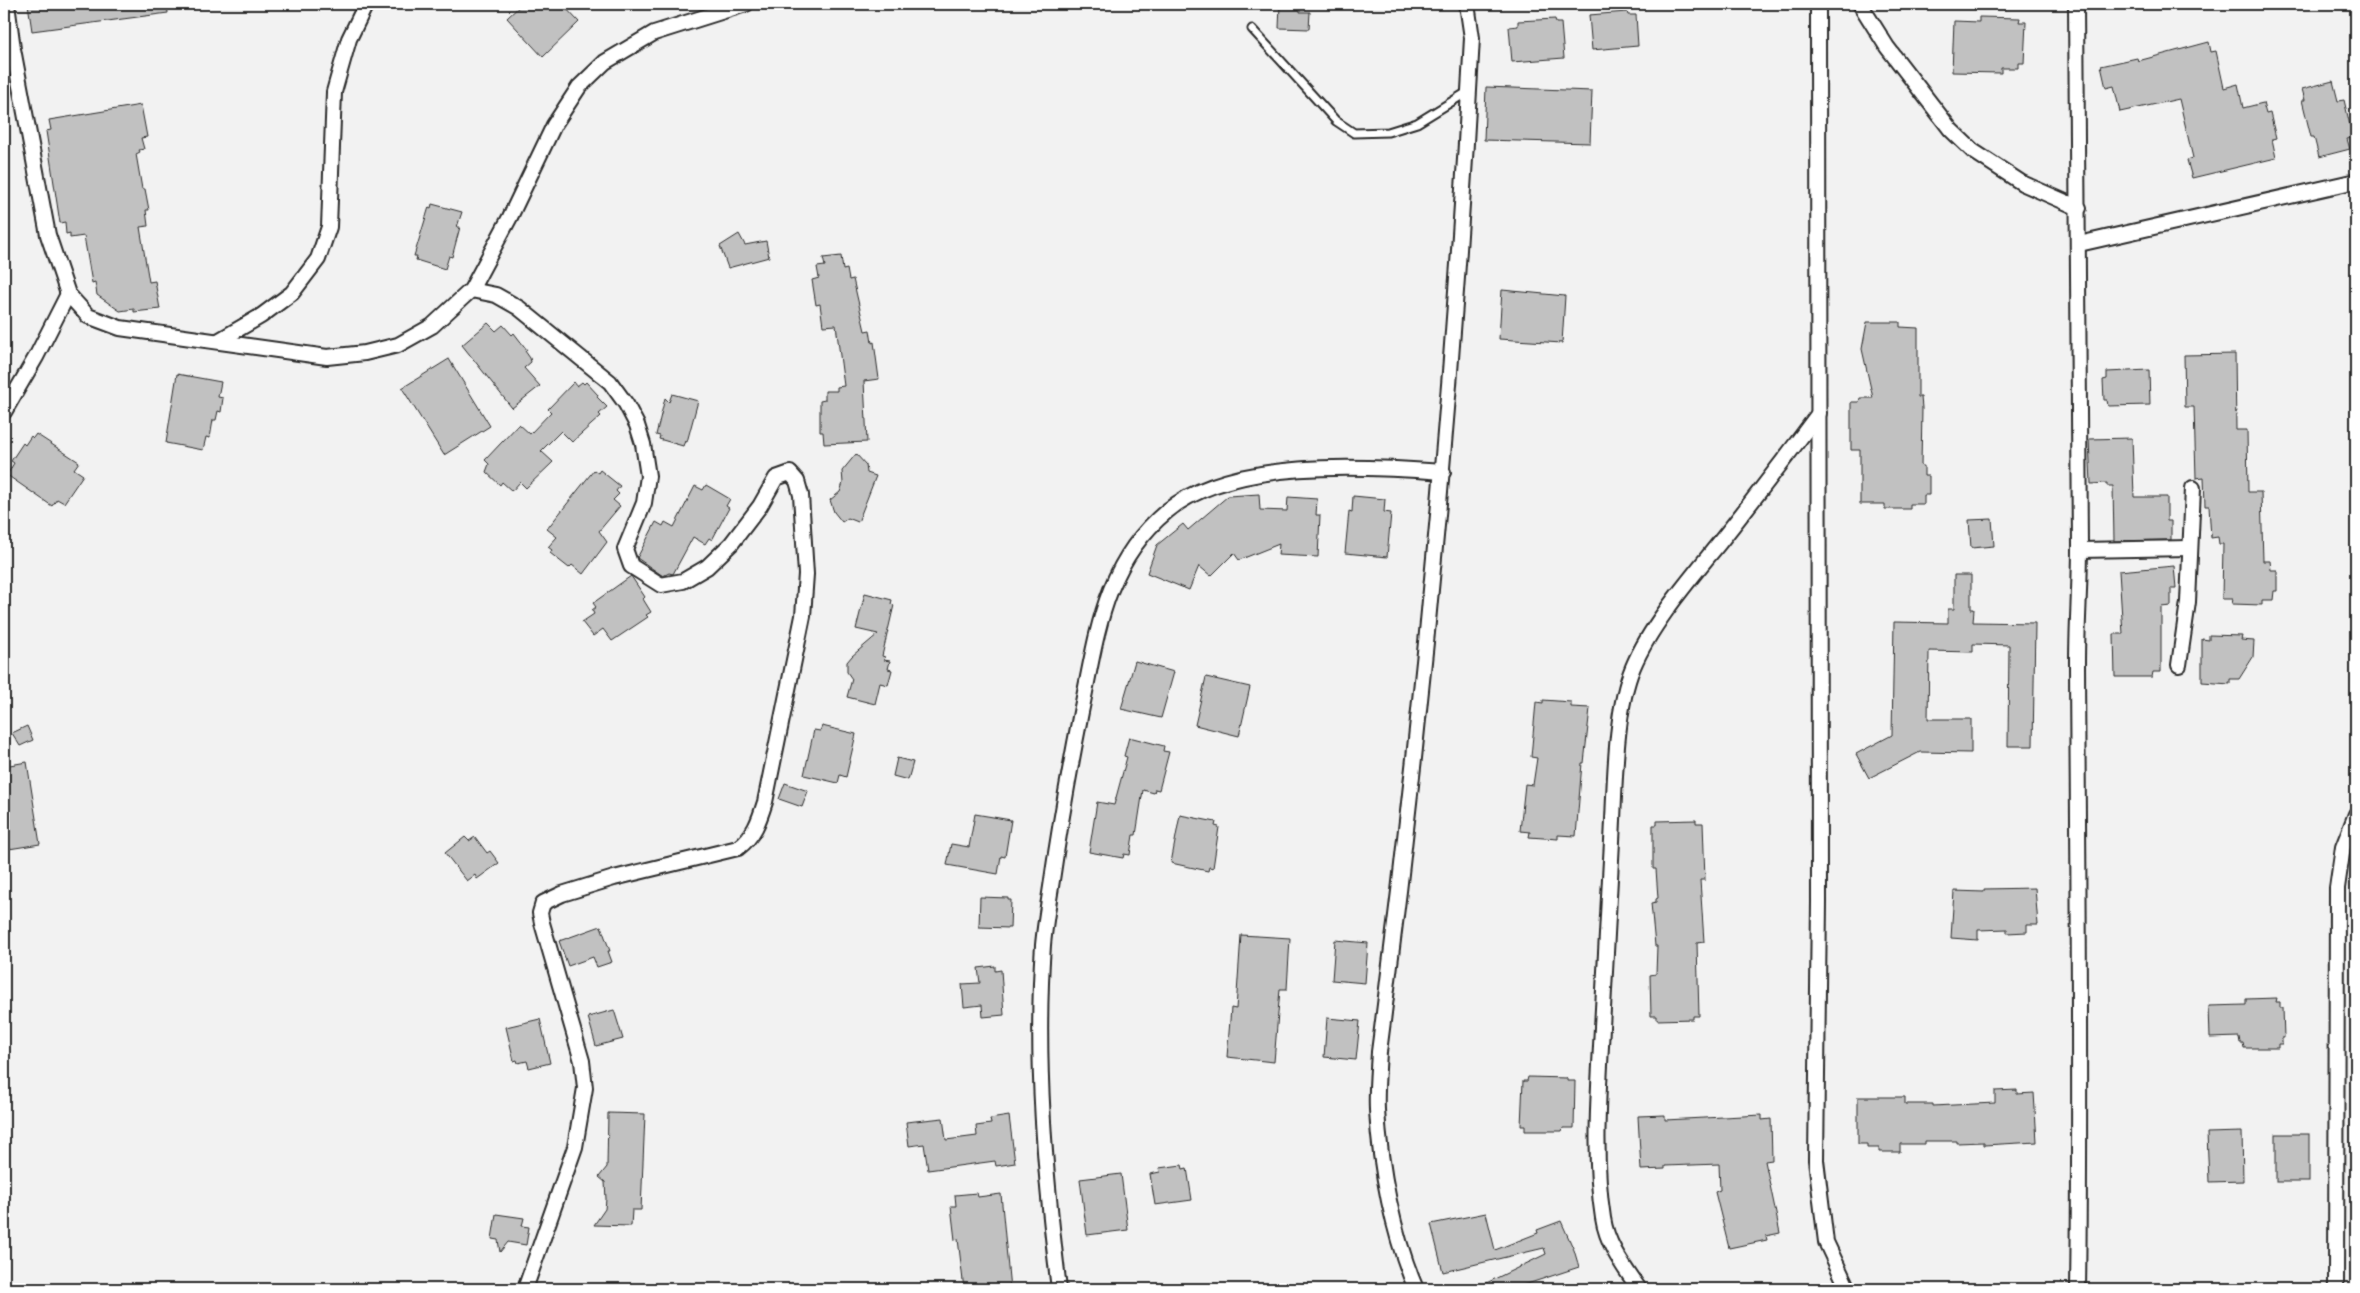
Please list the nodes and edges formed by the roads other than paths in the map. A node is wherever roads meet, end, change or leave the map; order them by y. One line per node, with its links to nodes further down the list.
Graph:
1 (7, 4): 14 (street)
2 (366, 4): 15 (street)
3 (746, 4): 13 (street)
4 (1467, 4): 9 (street)
5 (1818, 4): 17 (street)
6 (1860, 4): 11 (street)
7 (2076, 4): 11 (street)
8 (1252, 30): 9 (lane)
9 (1469, 91): 18 (street)
10 (2356, 181): 12 (street)
11 (2079, 208): 12 (street)
12 (2079, 244): 21 (street)
13 (471, 290): 15 (street); 24 (street)
14 (68, 294): 15 (street); 16 (street)
15 (218, 341)
16 (4, 412)
17 (1819, 413): 27 (street); 28 (street)
18 (1443, 472): 25 (street); 26 (street)
19 (2193, 488): 20 (street)
20 (2190, 548): 21 (street); 22 (street)
21 (2080, 550): 29 (street)
22 (2179, 665)
23 (2356, 814): 30 (street)
24 (525, 1289)
25 (1059, 1289)
26 (1416, 1289)
27 (1639, 1289)
28 (1848, 1289)
29 (2078, 1289)
30 (2336, 1289)

